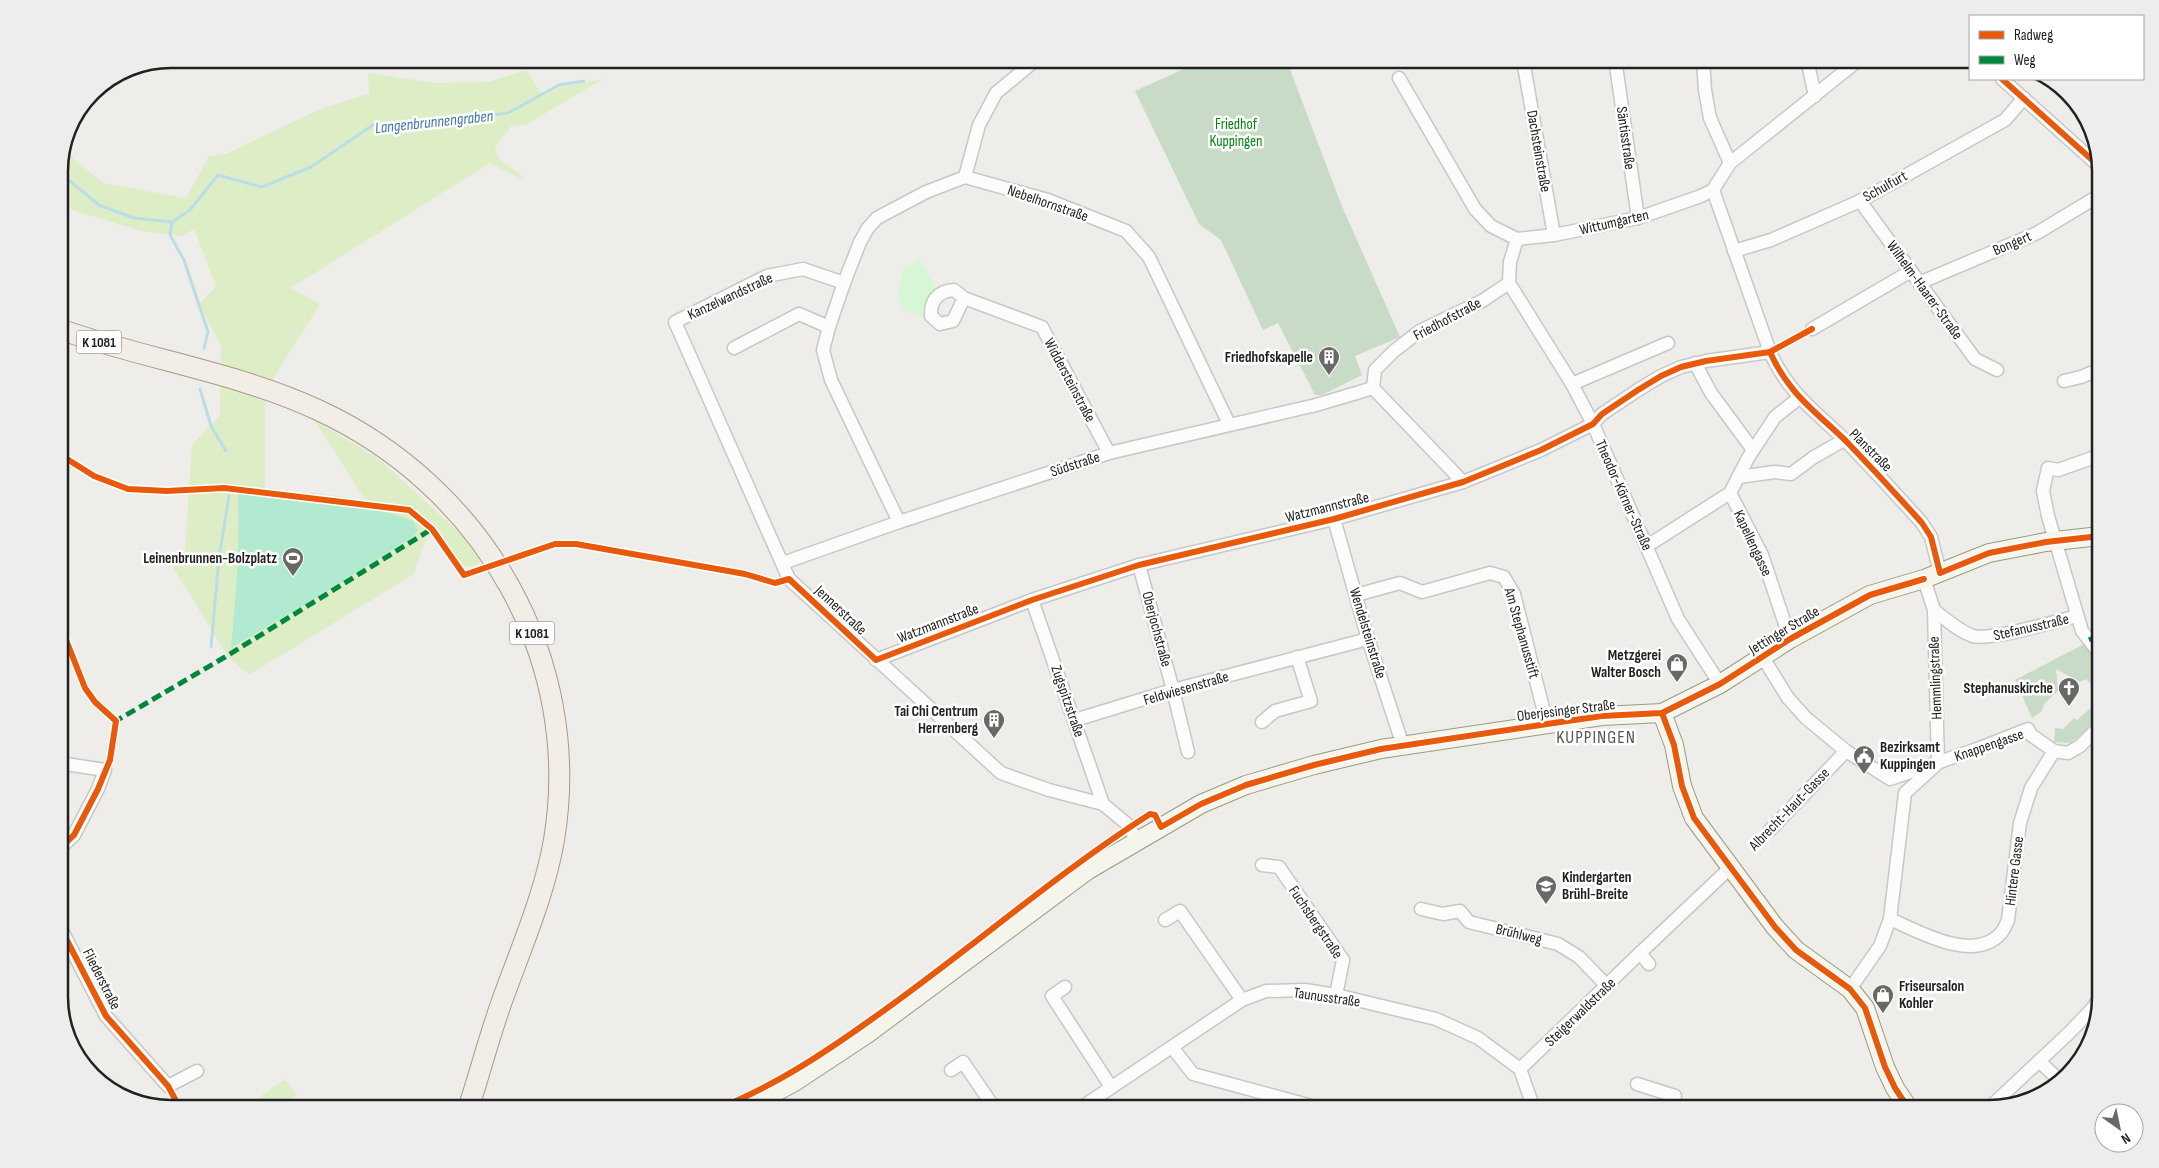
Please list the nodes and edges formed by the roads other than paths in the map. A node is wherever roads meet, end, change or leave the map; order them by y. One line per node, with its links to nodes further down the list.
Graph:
1 (1524, 67): 18 (street, Dachsteinstraße)
2 (1616, 67): 17 (street, Säntisstraße)
3 (1704, 67): 12 (street)
4 (1809, 67): 9 (street)
5 (1850, 67): 9 (street)
6 (1027, 68): 13 (street)
7 (1399, 78): 19 (street)
8 (2003, 80): 10 (street)
9 (1815, 96): 12 (street)
10 (2024, 98): 11 (street); 16 (street, Schulfurt)
11 (2091, 158)
12 (1730, 163): 14 (street)
13 (965, 177): 22 (street); 40 (street, Nebelhornstraße)
14 (1713, 190): 17 (street, Wittumgarten); 20 (street, Planstraße)
15 (2091, 200): 24 (street, Bongert)
16 (1860, 201): 20 (street, Schulfurt); 21 (street, Wilhelm-Haarer-Straße)
17 (1638, 218): 18 (street, Wittumgarten)
18 (1554, 235): 19 (street, Wittumgarten)
19 (1517, 239): 23 (street)
20 (1734, 252): 32 (street, Planstraße)
21 (1911, 271): 24 (street, Wilhelm-Haarer-Straße); 28 (street)
22 (844, 283): 26 (street, Kanzelwandstraße); 27 (street)
23 (1509, 283): 37 (street, Theodor-Körner-Straße); 38 (street, Friedhofstraße)
24 (1920, 283): 34 (street, Wilhelm-Haarer-Straße)
25 (964, 298): 44 (street, Widdersteinstraße)
26 (675, 322): 54 (street, Jennerstraße)
27 (829, 326): 31 (street); 50 (street)
28 (1812, 329)
29 (68, 332): 106 (main road, K 1081)
30 (1668, 344): 37 (street)
31 (734, 348)
32 (1770, 352): 33 (street, Watzmannstraße); 39 (street, Planstraße)
33 (1694, 364): 41 (street, Watzmannstraße); 43 (street)
34 (1997, 370)
35 (2091, 372): 36 (street)
36 (2064, 381)
37 (1572, 384): 41 (street, Theodor-Körner-Straße)
38 (1374, 388): 40 (street, Südstraße); 47 (street)
39 (1799, 398): 42 (street, Planstraße); 43 (street, Kapellengasse)
40 (1229, 424): 44 (street, Südstraße)
41 (1593, 424): 47 (street, Watzmannstraße); 53 (street, Theodor-Körner-Straße)
42 (1844, 440): 46 (street); 56 (street, Planstraße)
43 (1753, 450): 46 (street, Kapellengasse)
44 (1109, 453): 50 (street, Südstraße)
45 (2091, 458): 52 (street)
46 (1738, 477): 48 (street, Kapellengasse)
47 (1463, 482): 49 (street, Watzmannstraße)
48 (1730, 494): 53 (street); 64 (street, Kapellengasse)
49 (1334, 519): 55 (street, Watzmannstraße); 58 (street, Wendelsteinstraße)
50 (899, 522): 54 (street, Südstraße)
51 (2091, 537): 52 (main road, Jettinger Straße)
52 (2056, 540): 56 (main road, Jettinger Straße); 61 (street)
53 (1647, 546): 68 (street, Theodor-Körner-Straße)
54 (783, 563): 67 (street, Jennerstraße)
55 (1139, 565): 59 (street, Watzmannstraße); 69 (street, Oberjochstraße)
56 (1940, 573): 57 (main road, Jettinger Straße)
57 (1924, 579): 60 (street, Hemmlingstraße); 64 (main road, Jettinger Straße)
58 (1356, 595): 63 (street, Wendelsteinstraße); 73 (street, Am Stephanusstift)
59 (1032, 600): 67 (street, Watzmannstraße); 71 (street, Zugspitzstraße)
60 (1934, 610): 61 (street, Stefanusstraße); 79 (street, Hemmlingstraße)
61 (2077, 616): 62 (street)
62 (2092, 635)
63 (1368, 639): 66 (street, Feldwiesenstraße); 75 (street, Wendelsteinstraße)
64 (1790, 639): 65 (main road, Jettinger Straße)
65 (1762, 656): 68 (main road, Jettinger Straße); 76 (street)
66 (1297, 657): 69 (street, Feldwiesenstraße); 72 (street)
67 (876, 660): 83 (street, Jennerstraße)
68 (1720, 684): 70 (main road, Jettinger Straße)
69 (1174, 690): 71 (street, Feldwiesenstraße); 78 (street, Oberjochstraße)
70 (1662, 713): 73 (main road, Oberjesinger Straße); 88 (main road)
71 (1075, 720): 83 (street, Zugspitzstraße)
72 (1262, 722)
73 (1546, 724): 75 (main road, Oberjesinger Straße)
74 (2092, 734): 77 (street)
75 (1403, 746): 85 (main road, Oberjesinger Straße)
76 (1846, 750): 81 (street); 84 (street, Albrecht-Haut-Gasse)
77 (2054, 751): 79 (street, Knappengasse); 90 (street, Hintere Gasse)
78 (1188, 752)
79 (1938, 763): 81 (street, Knappengasse); 82 (street)
80 (68, 764): 86 (street)
81 (1890, 779): 82 (street)
82 (1905, 793): 90 (street)
83 (1103, 804): 85 (street, Jennerstraße)
84 (1770, 830)
85 (1137, 840): 112 (main road, Oberjesinger Straße)
86 (68, 841)
87 (1262, 865): 98 (street, Fuchsbergstraße)
88 (1731, 867): 93 (street, Steigerwaldstraße); 97 (main road)
89 (1421, 909): 96 (street, Brühlweg)
90 (1890, 918): 97 (street)
91 (1165, 920): 99 (street)
92 (68, 942): 105 (street, Fliederstraße)
93 (1640, 953): 94 (street); 96 (street, Steigerwaldstraße)
94 (1649, 964)
95 (1066, 986): 109 (street)
96 (1607, 986): 104 (street, Steigerwaldstraße)
97 (1850, 989): 118 (main road)
98 (1336, 995): 99 (street, Taunusstraße); 104 (street, Taunusstraße)
99 (1242, 1000): 101 (street, Taunusstraße)
100 (2091, 1010): 102 (street)
101 (1172, 1047): 109 (street, Taunusstraße); 115 (street)
102 (2039, 1061): 107 (street); 119 (street)
103 (951, 1070): 113 (street)
104 (1520, 1070): 116 (street)
105 (196, 1071)
106 (479, 1075): 110 (main road, K 1081); 111 (main road, K 1081)
107 (2055, 1076)
108 (1637, 1084): 117 (street)
109 (1111, 1087): 114 (street, Taunusstraße)
110 (471, 1100)
111 (477, 1100)
112 (761, 1100)
113 (989, 1100)
114 (1092, 1100)
115 (1289, 1100)
116 (1531, 1100)
117 (1674, 1100)
118 (1902, 1100)
119 (1998, 1100)

